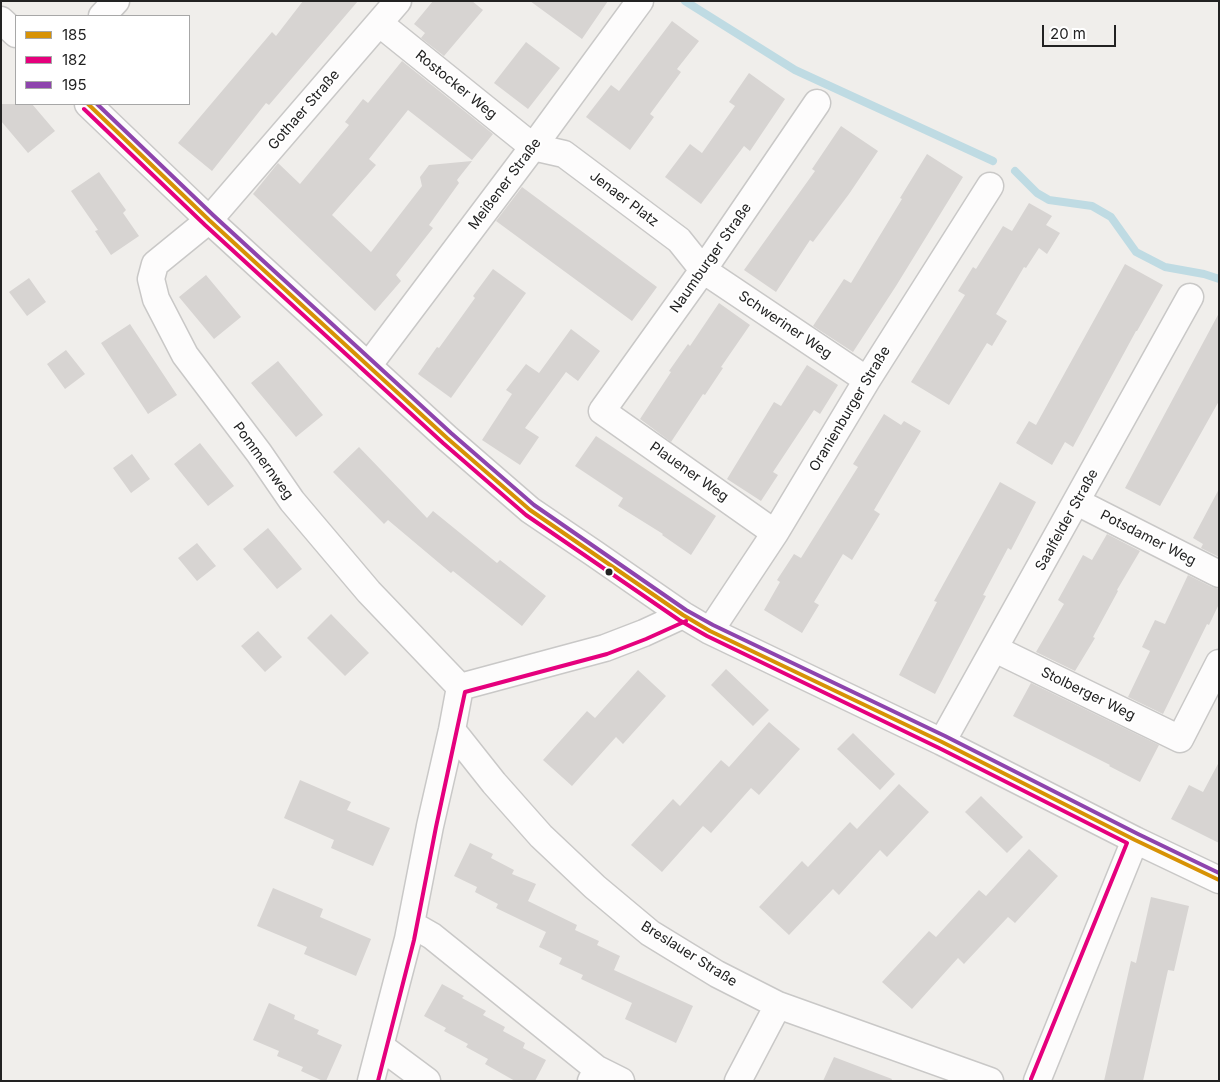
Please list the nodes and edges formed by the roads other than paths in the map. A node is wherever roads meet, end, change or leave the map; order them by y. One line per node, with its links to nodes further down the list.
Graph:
1 (116, 1): 4 (street)
2 (398, 1): 6 (street, Gothaer Straße)
3 (640, 1): 10 (street, Meißener Straße)
4 (103, 15)
5 (1, 20): 7 (street)
6 (380, 23): 10 (street, Rostocker Weg); 12 (street, Gothaer Straße)
7 (15, 33)
8 (817, 103): 13 (street, Naumburger Straße)
9 (89, 105): 12 (street)
10 (533, 147): 13 (street, Jenaer Platz); 15 (street, Meißener Straße)
11 (990, 186): 16 (street, Oranienburger Straße)
12 (209, 220): 15 (street); 25 (street, Pommernweg)
13 (703, 270): 16 (street, Schweriner Weg); 17 (street, Naumburger Straße)
14 (1190, 297): 18 (street, Saalfelder Straße)
15 (368, 366): 21 (street)
16 (867, 380): 19 (street, Oranienburger Straße)
17 (602, 411): 19 (street, Plauener Weg)
18 (1077, 502): 20 (street, Potsdamer Weg); 23 (street, Saalfelder Straße)
19 (775, 533): 22 (street, Oranienburger Straße)
20 (1219, 574)
21 (682, 615): 22 (street); 25 (street)
22 (710, 631): 27 (street)
23 (995, 649): 24 (street, Stolberger Weg); 27 (street, Saalfelder Straße)
24 (1219, 663)
25 (460, 687): 26 (street)
26 (452, 730): 30 (street); 31 (street, Breslauer Straße)
27 (942, 742): 28 (street)
28 (1135, 840): 29 (street); 39 (street)
29 (1219, 880)
30 (412, 924): 32 (street); 33 (street)
31 (778, 1005): 37 (street); 38 (street, Breslauer Straße)
32 (380, 1046): 34 (street); 35 (street)
33 (594, 1075): 36 (street)
34 (372, 1081)
35 (427, 1081)
36 (621, 1081)
37 (738, 1081)
38 (990, 1081)
39 (1037, 1081)

